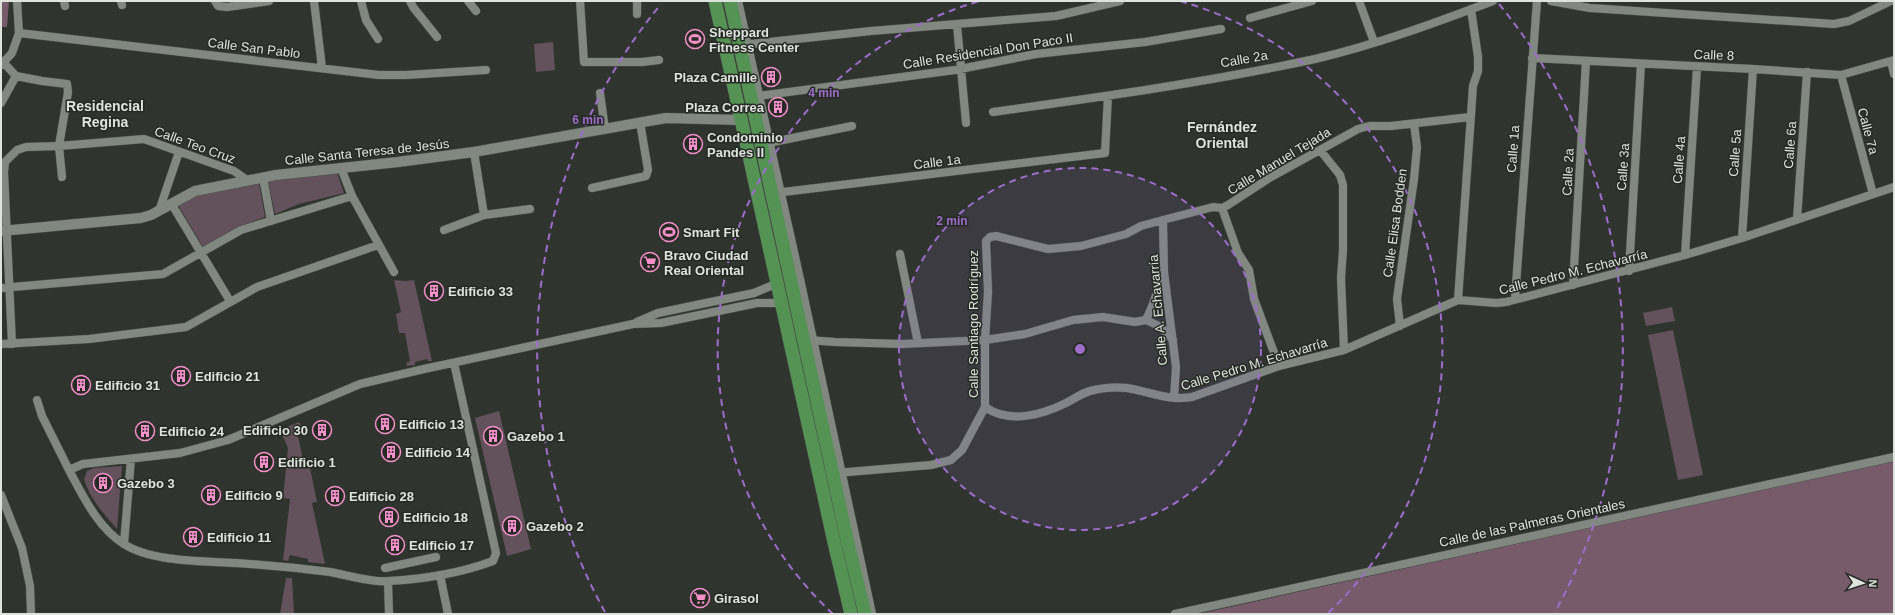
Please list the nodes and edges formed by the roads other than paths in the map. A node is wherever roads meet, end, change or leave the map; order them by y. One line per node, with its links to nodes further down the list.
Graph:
1 (17, 1): 27 (street)
2 (215, 1): 3 (street)
3 (269, 1)
4 (314, 1): 39 (street)
5 (361, 1): 29 (street)
6 (410, 1): 28 (street)
7 (468, 1): 22 (street)
8 (580, 1): 33 (street)
9 (637, 1): 23 (street)
10 (715, 1): 53 (main road)
11 (730, 1): 31 (main road)
12 (737, 1): 31 (street)
13 (1120, 1): 25 (street)
14 (1312, 1): 24 (street)
15 (1359, 1): 30 (street)
16 (1493, 1): 21 (street, Calle 2a)
17 (1537, 1): 32 (street, Calle 1a)
18 (1551, 1): 20 (street)
19 (1891, 1): 20 (street)
20 (1589, 4)
21 (1471, 9): 30 (street, Calle 2a); 52 (street)
22 (476, 11)
23 (637, 14)
24 (1250, 18)
25 (957, 25): 31 (street); 40 (street)
26 (1221, 29): 40 (street, Calle Residencial Don Paco II)
27 (19, 33): 36 (street); 39 (street, Calle San Pablo)
28 (437, 37)
29 (378, 39)
30 (1374, 42): 49 (street, Calle 2a)
31 (743, 45): 48 (street); 71 (main road)
32 (1532, 58): 35 (street, Calle 8); 96 (street, Calle 1a)
33 (660, 60)
34 (1892, 60): 44 (street); 45 (street, Calle 8)
35 (1586, 61): 37 (street, Calle 8); 94 (street, Calle 2a)
36 (3, 64): 46 (street)
37 (1642, 64): 38 (street, Calle 8); 90 (street, Calle 3a)
38 (1698, 67): 41 (street, Calle 8); 89 (street, Calle 4a)
39 (322, 68): 42 (street, Calle San Pablo)
40 (962, 68): 48 (street, Calle Residencial Don Paco II); 55 (street)
41 (1753, 68): 43 (street, Calle 8); 84 (street, Calle 5a)
42 (486, 70)
43 (1807, 72): 45 (street, Calle 8); 79 (street, Calle 6a)
44 (1894, 74)
45 (1841, 75): 72 (street, Calle 7a)
46 (16, 76): 50 (street); 60 (street)
47 (600, 93): 58 (street)
48 (758, 96): 59 (street)
49 (1108, 96): 51 (street, Calle 2a); 71 (street, Calle 1a)
50 (1, 103)
51 (993, 112)
52 (1470, 117): 56 (street, Calle Manuel Tejada); 97 (street)
53 (741, 120): 54 (street, Calle Santa Teresa de Jesús); 93 (main road)
54 (640, 122): 58 (street, Calle Santa Teresa de Jesús); 70 (street)
55 (966, 123)
56 (1414, 124): 61 (street, Calle Manuel Tejada); 104 (street, Calle Elisa Bodden)
57 (852, 126): 59 (street)
58 (606, 129): 63 (street, Calle Santa Teresa de Jesús)
59 (768, 143): 71 (street)
60 (59, 146): 62 (street, Calle Teo Cruz); 65 (street, Calle Teo Cruz); 66 (street)
61 (1320, 150): 75 (street, Calle Manuel Tejada); 111 (street)
62 (179, 152): 68 (street, Calle Teo Cruz); 77 (street)
63 (474, 152): 64 (street, Calle Santa Teresa de Jesús); 78 (street)
64 (341, 168): 67 (street, Calle Santa Teresa de Jesús); 73 (street)
65 (3, 172): 83 (street)
66 (62, 177)
67 (263, 177): 68 (street, Calle Santa Teresa de Jesús); 81 (street)
68 (247, 180): 74 (street, Calle Santa Teresa de Jesús)
69 (1894, 187): 72 (street, Calle Pedro M. Echavarría)
70 (592, 188)
71 (776, 193): 105 (main road)
72 (1873, 194): 79 (street, Calle Pedro M. Echavarría)
73 (352, 196): 81 (street); 86 (street)
74 (171, 203): 77 (street, Calle Santa Teresa de Jesús); 87 (street)
75 (1222, 208): 80 (street, Calle Manuel Tejada); 113 (street)
76 (530, 209): 78 (street)
77 (159, 210): 83 (street, Calle Santa Teresa de Jesús)
78 (484, 215): 82 (street)
79 (1797, 219): 84 (street, Calle Pedro M. Echavarría)
80 (1163, 220): 85 (street, Calle Manuel Tejada); 92 (street, Calle A. Echavarría)
81 (271, 221): 87 (street)
82 (444, 230)
83 (4, 231): 95 (street)
84 (1742, 238): 89 (street, Calle Pedro M. Echavarría)
85 (986, 241): 106 (street, Calle Santiago Rodríguez)
86 (378, 245): 91 (street); 98 (street)
87 (202, 254): 95 (street); 98 (street)
88 (900, 254): 108 (street)
89 (1685, 255): 90 (street, Calle Pedro M. Echavarría)
90 (1628, 271): 94 (street, Calle Pedro M. Echavarría)
91 (394, 272)
92 (1164, 272): 101 (street); 107 (street, Calle A. Echavarría)
93 (778, 283): 99 (main road); 100 (street)
94 (1573, 285): 96 (street, Calle Pedro M. Echavarría)
95 (5, 288): 110 (street)
96 (1515, 298): 97 (street, Calle Pedro M. Echavarría)
97 (1458, 300): 104 (street, Calle Pedro M. Echavarría)
98 (230, 301): 110 (street)
99 (782, 303): 102 (street); 130 (main road)
100 (658, 313): 102 (street); 103 (street)
101 (1146, 320): 106 (street); 107 (street)
102 (661, 323): 103 (street)
103 (633, 324): 112 (street)
104 (1400, 326): 111 (street, Calle Pedro M. Echavarría)
105 (808, 340): 108 (street); 120 (main road)
106 (985, 340): 108 (street); 116 (street, Calle Santiago Rodríguez)
107 (1173, 340): 114 (street, Calle A. Echavarría)
108 (918, 343)
109 (1, 344): 110 (street)
110 (12, 344)
111 (1344, 350): 113 (street, Calle Pedro M. Echavarría)
112 (454, 362): 118 (street); 125 (street)
113 (1279, 366): 114 (street, Calle Pedro M. Echavarría)
114 (1174, 398): 116 (street, Calle Pedro M. Echavarría)
115 (37, 400): 119 (street)
116 (985, 407): 120 (street)
117 (1894, 457): 133 (street, Calle de las Palmeras Orientales)
118 (131, 459): 119 (street); 122 (street)
119 (69, 470): 122 (street)
120 (837, 473): 131 (main road); 132 (street)
121 (1, 496): 127 (street)
122 (124, 544): 126 (street)
123 (436, 557): 124 (street)
124 (385, 568)
125 (440, 575): 126 (street); 129 (street)
126 (388, 582): 128 (street)
127 (30, 614)
128 (389, 614)
129 (448, 614)
130 (851, 614)
131 (865, 614)
132 (871, 614)
133 (1175, 614)

